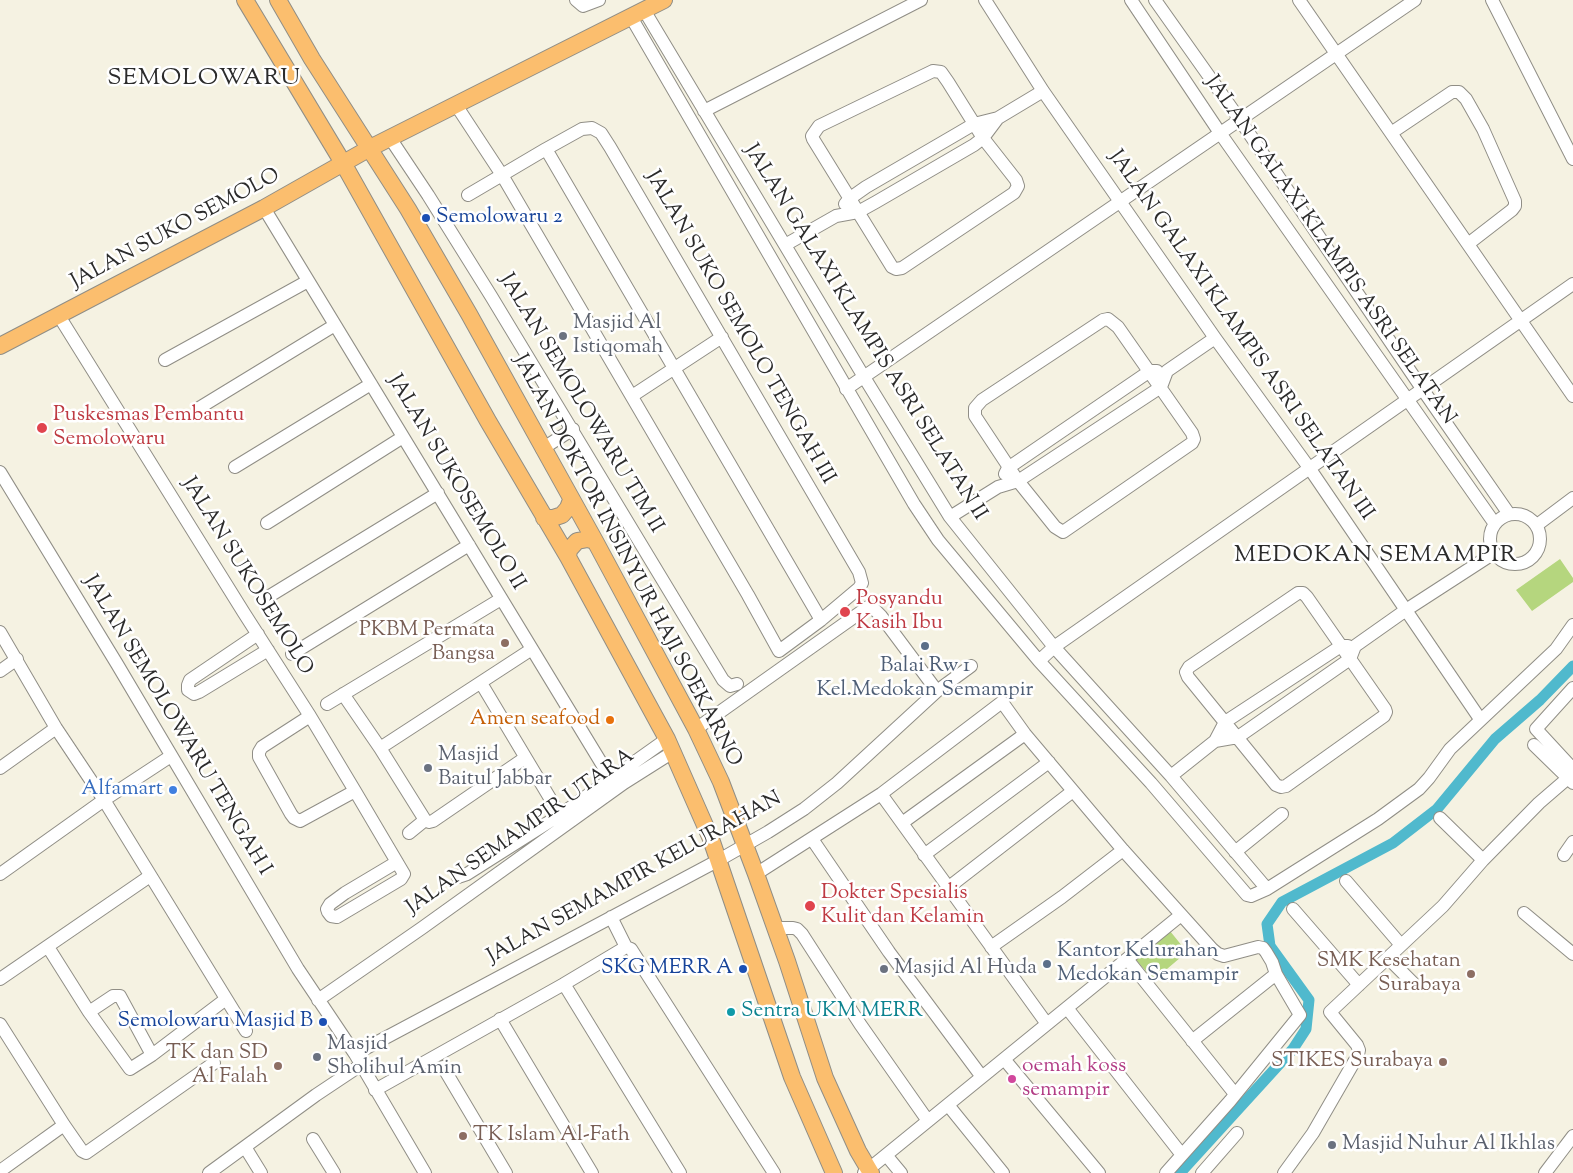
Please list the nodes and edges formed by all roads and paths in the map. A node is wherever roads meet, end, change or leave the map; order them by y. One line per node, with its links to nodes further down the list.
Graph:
1 (245, 0): 30 (main road)
2 (278, 0): 27 (main road, JALAN DOKTOR INSINYUR HAJI SOEKARNO)
3 (576, 0): 4 (street)
4 (599, 0)
5 (664, 0): 13 (main road, JALAN SUKO SEMOLO)
6 (921, 0): 19 (street)
7 (985, 0): 17 (street, JALAN GALAXI KLAMPIS ASRI SELATAN III)
8 (1131, 0): 23 (street, JALAN GALAXI KLAMPIS ASRI SELATAN)
9 (1155, 0): 21 (street, JALAN GALAXI KLAMPIS ASRI SELATAN)
10 (1299, 0): 14 (street)
11 (1415, 0): 14 (street)
12 (1492, 0): 29 (street)
13 (638, 14): 15 (street, JALAN GALAXI KLAMPIS ASRI SELATAN II); 16 (street, JALAN GALAXI KLAMPIS ASRI SELATAN II); 18 (main road, JALAN SUKO SEMOLO)
14 (1337, 55): 21 (street); 24 (street)
15 (688, 83): 16 (street); 19 (street, JALAN GALAXI KLAMPIS ASRI SELATAN II)
16 (674, 91): 55 (street, JALAN GALAXI KLAMPIS ASRI SELATAN II)
17 (1043, 91): 20 (street); 34 (street, JALAN GALAXI KLAMPIS ASRI SELATAN III)
18 (456, 105): 25 (main road, JALAN SUKO SEMOLO); 31 (street)
19 (704, 111): 39 (street, JALAN GALAXI KLAMPIS ASRI SELATAN II)
20 (998, 118): 22 (street); 26 (street)
21 (1240, 120): 23 (street); 56 (street, JALAN GALAXI KLAMPIS ASRI SELATAN)
22 (974, 124): 26 (street); 33 (street); 33 (street)
23 (1220, 133): 34 (street); 59 (street, JALAN GALAXI KLAMPIS ASRI SELATAN)
24 (1391, 133): 38 (street); 38 (street)
25 (390, 138): 27 (main road, JALAN SUKO SEMOLO); 61 (street, JALAN SEMOLOWARU TIM II)
26 (983, 138): 36 (street); 36 (street)
27 (370, 148): 30 (main road, JALAN SUKO SEMOLO); 63 (main road, JALAN DOKTOR INSINYUR HAJI SOEKARNO)
28 (546, 149): 31 (street, JALAN SUKO SEMOLO TENGAH III); 45 (street, JALAN SUKO SEMOLO TENGAH III); 49 (street)
29 (1573, 159)
30 (343, 163): 35 (main road, JALAN SUKO SEMOLO); 75 (main road)
31 (502, 175): 32 (street, JALAN SUKO SEMOLO TENGAH III); 58 (street)
32 (468, 195)
33 (849, 199): 36 (street); 37 (street)
34 (1120, 201): 46 (street, JALAN GALAXI KLAMPIS ASRI SELATAN III); 52 (street)
35 (264, 208): 40 (street, JALAN SUKOSEMOLO II); 42 (main road, JALAN SUKO SEMOLO)
36 (858, 212): 37 (street)
37 (836, 216): 39 (street)
38 (1468, 244): 43 (street)
39 (785, 245): 52 (street, JALAN GALAXI KLAMPIS ASRI SELATAN II)
40 (308, 281): 44 (street, JALAN SUKOSEMOLO II); 48 (street)
41 (1573, 284): 43 (street)
42 (59, 316): 47 (main road, JALAN SUKO SEMOLO); 89 (street, JALAN SUKOSEMOLO)
43 (1521, 321): 56 (street); 57 (street)
44 (335, 325): 53 (street, JALAN SUKOSEMOLO II); 60 (street)
45 (722, 337): 49 (street); 86 (street, JALAN SUKO SEMOLO TENGAH III)
46 (1215, 338): 51 (street); 66 (street, JALAN GALAXI KLAMPIS ASRI SELATAN III)
47 (0, 346)
48 (165, 360)
49 (674, 368): 58 (street); 86 (street)
50 (1150, 371): 51 (street); 54 (street); 65 (street); 65 (street)
51 (1167, 371): 54 (street)
52 (864, 377): 55 (street); 74 (street, JALAN GALAXI KLAMPIS ASRI SELATAN II)
53 (371, 384): 62 (street, JALAN SUKOSEMOLO II); 64 (street)
54 (1161, 386): 68 (street); 68 (street)
55 (846, 390): 98 (street, JALAN GALAXI KLAMPIS ASRI SELATAN II)
56 (1423, 390): 59 (street); 73 (street, JALAN GALAXI KLAMPIS ASRI SELATAN)
57 (1572, 394)
58 (632, 396): 86 (street, JALAN SUKO SEMOLO TENGAH III)
59 (1408, 400): 66 (street); 77 (street, JALAN GALAXI KLAMPIS ASRI SELATAN)
60 (199, 408)
61 (573, 429): 63 (street); 102 (street, JALAN SEMOLOWARU TIM II)
62 (403, 437): 70 (street, JALAN SUKOSEMOLO II); 76 (street)
63 (542, 449): 72 (main road, JALAN DOKTOR INSINYUR HAJI SOEKARNO)
64 (235, 467)
65 (1008, 468): 68 (street); 69 (street)
66 (1310, 469): 85 (street, JALAN GALAXI KLAMPIS ASRI SELATAN III); 92 (street)
67 (0, 472): 118 (street, JALAN SEMOLOWARU TENGAH I)
68 (1018, 481): 69 (street)
69 (998, 487): 74 (street)
70 (438, 493): 80 (street, JALAN SUKOSEMOLO II); 84 (street)
71 (1573, 498): 78 (street)
72 (571, 500): 75 (main road); 79 (main road, JALAN DOKTOR INSINYUR HAJI SOEKARNO)
73 (1509, 514): 77 (street); 78 (street)
74 (950, 517): 92 (street, JALAN GALAXI KLAMPIS ASRI SELATAN II)
75 (544, 518): 82 (main road)
76 (268, 523)
77 (1495, 524): 81 (street)
78 (1537, 525): 81 (street)
79 (595, 541): 82 (main road); 111 (main road, JALAN DOKTOR INSINYUR HAJI SOEKARNO)
80 (469, 545): 83 (street, JALAN SUKOSEMOLO II); 95 (street)
81 (1494, 553): 85 (street)
82 (568, 557): 115 (main road)
83 (501, 598): 93 (street, JALAN SUKOSEMOLO II); 105 (street)
84 (263, 600)
85 (1406, 610): 91 (street); 108 (street, JALAN GALAXI KLAMPIS ASRI SELATAN III)
86 (821, 620)
87 (1573, 625): 108 (street)
88 (0, 632): 96 (street)
89 (258, 634): 94 (street, JALAN SUKOSEMOLO); 94 (street)
90 (1341, 646): 91 (street); 97 (street); 109 (street); 109 (street)
91 (1355, 646): 97 (street)
92 (1054, 647): 98 (street); 122 (street, JALAN GALAXI KLAMPIS ASRI SELATAN II)
93 (532, 649): 101 (street); 124 (street, JALAN SUKOSEMOLO II)
94 (268, 650): 107 (street, JALAN SUKOSEMOLO)
95 (292, 654)
96 (16, 659): 100 (street); 110 (street)
97 (1350, 659): 113 (street); 113 (street)
98 (1039, 662): 151 (street, JALAN GALAXI KLAMPIS ASRI SELATAN II)
99 (971, 666): 104 (street, JALAN SEMAMPIR KELURAHAN)
100 (0, 671)
101 (481, 683): 117 (street); 119 (street)
102 (737, 684)
103 (1572, 690): 123 (street)
104 (937, 691): 111 (street); 137 (street, JALAN SEMAMPIR KELURAHAN)
105 (343, 694): 106 (street); 117 (street)
106 (327, 704)
107 (310, 716): 125 (street, JALAN SUKOSEMOLO); 125 (street)
108 (1480, 719): 151 (street)
109 (1226, 722): 113 (street); 114 (street)
110 (56, 728): 121 (street); 128 (street)
111 (696, 729): 137 (main road, JALAN DOKTOR INSINYUR HAJI SOEKARNO)
112 (1025, 734): 120 (street); 127 (street); 133 (street)
113 (1238, 737): 114 (street)
114 (1215, 741): 122 (street)
115 (670, 745): 124 (street); 142 (main road); 170 (street, JALAN SEMAMPIR UTARA)
116 (1534, 745): 123 (street)
117 (380, 748): 132 (street)
118 (171, 756): 128 (street); 170 (street, JALAN SEMOLOWARU TENGAH I)
119 (525, 758): 129 (street); 132 (street)
120 (1049, 762): 126 (street); 140 (street)
121 (0, 768)
122 (1171, 776): 139 (street, JALAN GALAXI KLAMPIS ASRI SELATAN II)
123 (1571, 777): 143 (street)
124 (611, 779): 129 (street)
125 (355, 791): 144 (street, JALAN SUKOSEMOLO)
126 (1073, 791): 138 (street); 150 (street)
127 (881, 794): 133 (street); 135 (street)
128 (104, 800): 145 (street); 147 (street)
129 (560, 814): 148 (street)
130 (1282, 814): 139 (street)
131 (1440, 818): 143 (street)
132 (425, 820): 134 (street)
133 (902, 823): 140 (street)
134 (409, 833)
135 (812, 838): 146 (street); 183 (street)
136 (1573, 842): 141 (street)
137 (745, 846): 142 (street, JALAN SEMAMPIR KELURAHAN); 146 (main road, JALAN DOKTOR INSINYUR HAJI SOEKARNO)
138 (1123, 850): 154 (street); 159 (street)
139 (1235, 852): 151 (street, JALAN GALAXI KLAMPIS ASRI SELATAN II)
140 (924, 855): 150 (street)
141 (1564, 855)
142 (719, 860): 155 (street, JALAN SEMAMPIR KELURAHAN); 205 (main road)
143 (1483, 860): 157 (street)
144 (397, 862): 144 (street)
145 (0, 874)
146 (756, 874): 156 (main road, JALAN DOKTOR INSINYUR HAJI SOEKARNO)
147 (150, 876): 158 (street); 169 (street)
148 (458, 877)
149 (1346, 881): 157 (street)
150 (949, 887): 159 (street)
151 (1267, 888)
152 (1293, 909): 168 (street)
153 (1524, 913): 161 (street)
154 (1181, 915): 163 (street); 164 (street)
155 (612, 917): 160 (street); 180 (street, JALAN SEMAMPIR KELURAHAN)
156 (775, 928): 187 (street); 196 (main road, JALAN DOKTOR INSINYUR HAJI SOEKARNO)
157 (1401, 945): 162 (street)
158 (48, 947): 165 (street); 172 (street)
159 (991, 947): 175 (street)
160 (630, 950): 167 (street); 204 (street)
161 (1573, 954)
162 (1388, 958): 166 (street); 168 (street)
163 (1127, 959): 171 (street); 177 (street)
164 (1276, 974): 177 (street); 185 (street)
165 (0, 979)
166 (1413, 983)
167 (564, 984): 173 (street); 203 (street)
168 (1359, 985): 211 (street)
169 (226, 999): 176 (street); 178 (street)
170 (318, 1000): 180 (street, JALAN SEMOLOWARU TENGAH I)
171 (1067, 1008): 175 (street); 194 (street)
172 (89, 1012): 178 (street); 178 (street)
173 (500, 1019): 184 (street); 202 (street)
174 (0, 1024): 188 (street)
175 (1047, 1024): 179 (street)
176 (246, 1031)
177 (1192, 1041): 185 (street)
178 (152, 1055)
179 (1004, 1059): 183 (street); 208 (street)
180 (358, 1060): 184 (street, JALAN SEMOLOWARU TENGAH I); 192 (street, JALAN SEMAMPIR KELURAHAN)
181 (214, 1063): 188 (street)
182 (443, 1067): 201 (street)
183 (982, 1077): 186 (street)
184 (375, 1090): 200 (street, JALAN SEMOLOWARU TENGAH I)
185 (1235, 1094): 194 (street)
186 (948, 1105): 187 (street); 207 (street)
187 (928, 1121): 193 (street)
188 (64, 1125): 195 (street)
189 (1237, 1132): 210 (street)
190 (1573, 1136): 212 (street)
191 (313, 1139): 199 (street)
192 (244, 1147): 197 (street, JALAN SEMAMPIR KELURAHAN); 198 (street)
193 (886, 1155): 196 (street); 206 (street)
194 (1182, 1155): 209 (street)
195 (0, 1170)
196 (868, 1172)
197 (208, 1173)
198 (261, 1173)
199 (334, 1173)
200 (425, 1173)
201 (506, 1173)
202 (592, 1173)
203 (680, 1173)
204 (774, 1173)
205 (834, 1173)
206 (901, 1173)
207 (1003, 1173)
208 (1099, 1173)
209 (1166, 1173)
210 (1202, 1173)
211 (1284, 1173)
212 (1545, 1173)

